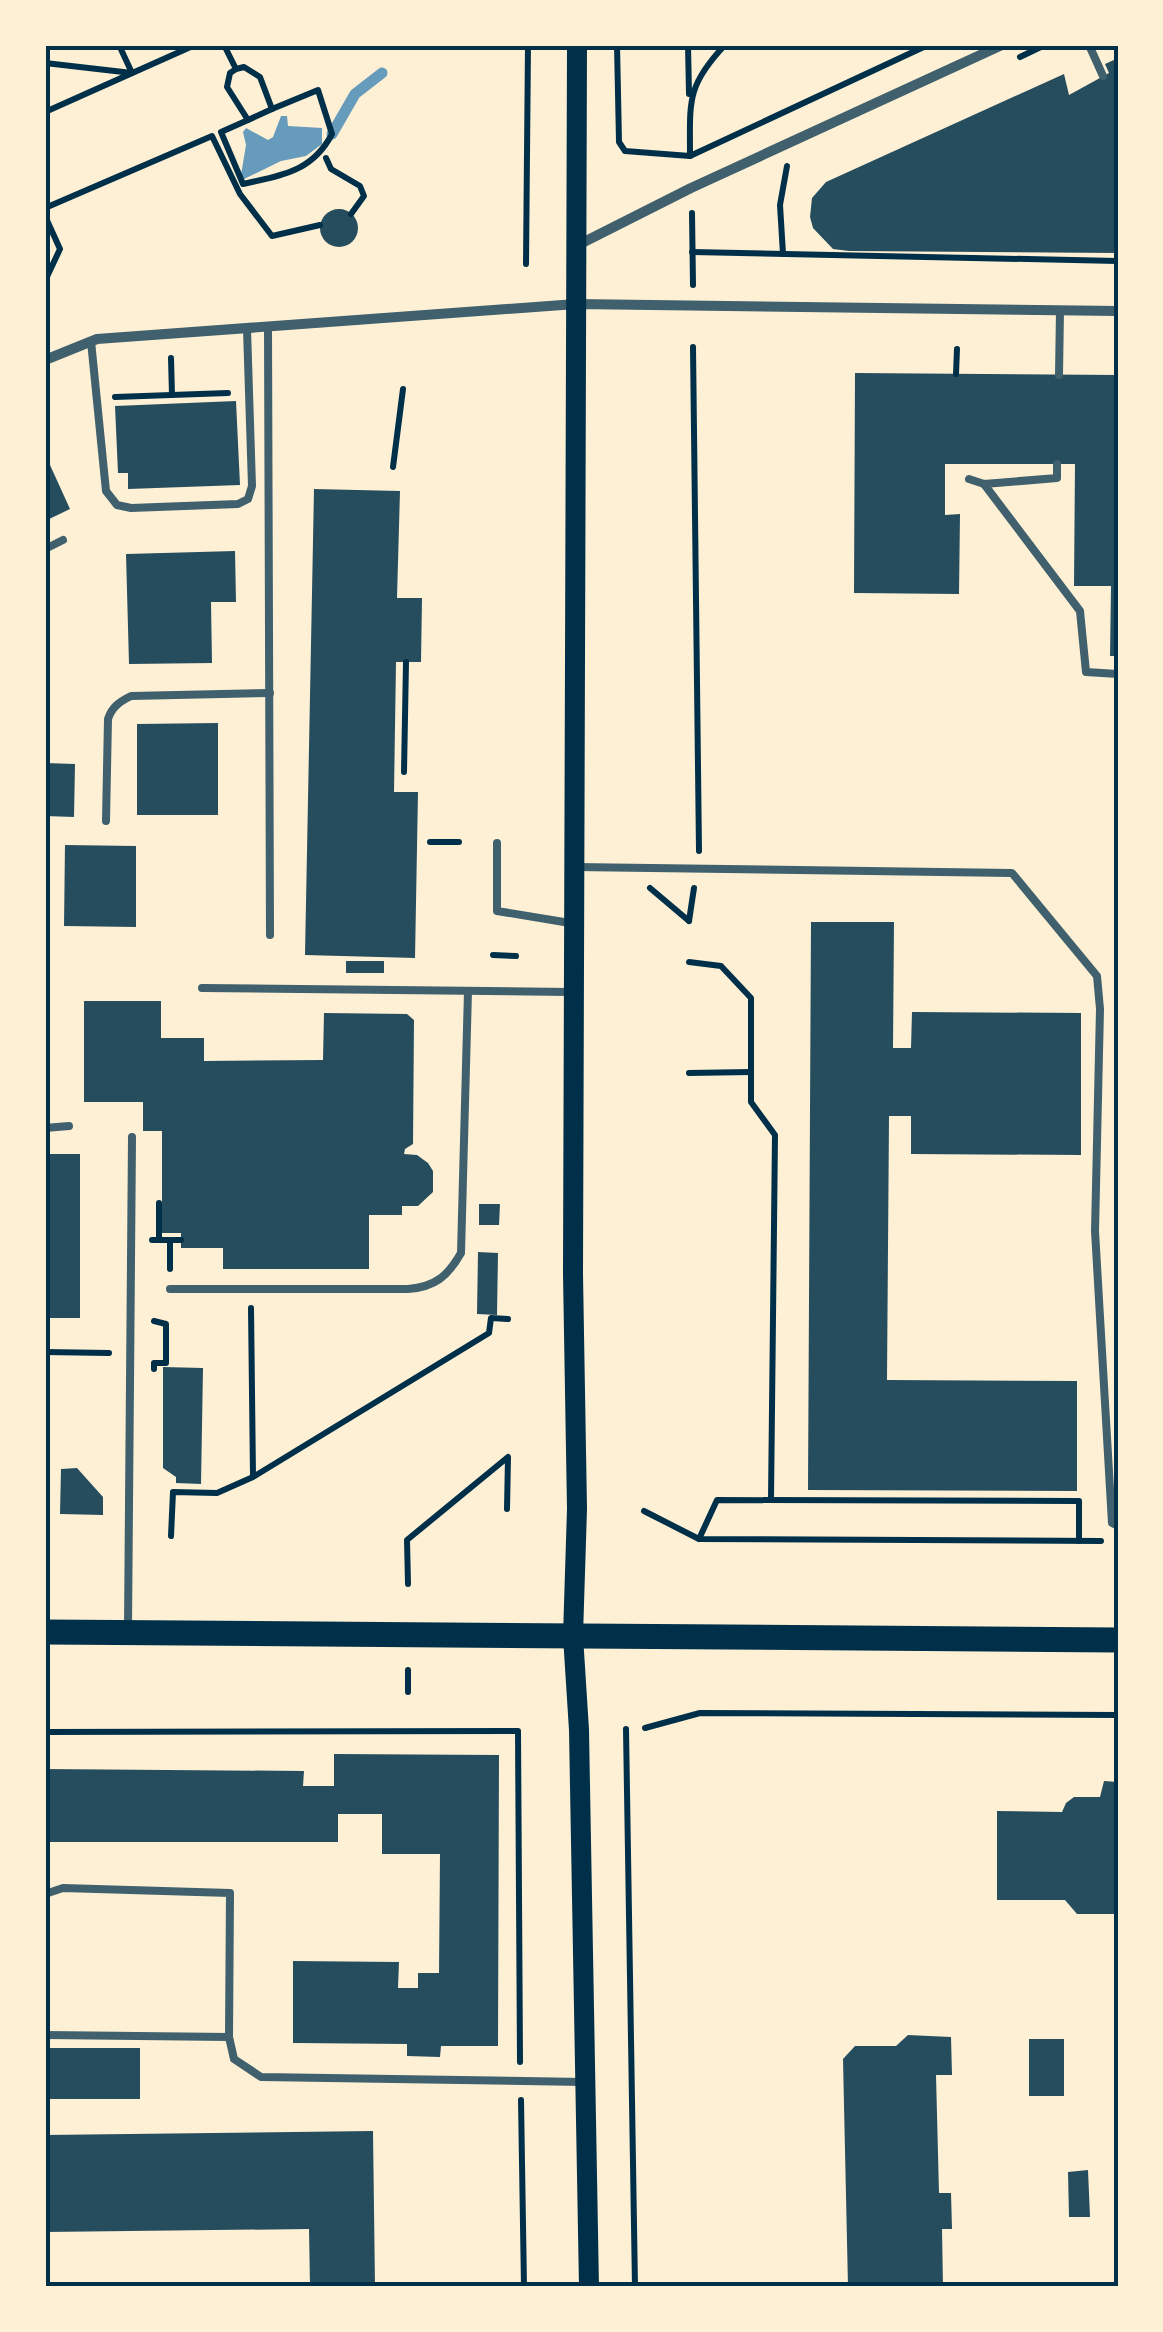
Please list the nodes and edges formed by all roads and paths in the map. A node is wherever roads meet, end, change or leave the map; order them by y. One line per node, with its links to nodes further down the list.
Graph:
1 (119, 45): 16 (path)
2 (195, 45): 16 (path)
3 (224, 45): 15 (path)
4 (528, 45): 34 (path)
5 (577, 45): 30 (main road)
6 (617, 45): 23 (path)
7 (688, 45): 18 (path)
8 (725, 45): 18 (path)
9 (928, 45): 23 (path)
10 (1002, 45): 30 (street)
11 (1044, 45): 13 (path)
12 (1088, 45): 17 (lane)
13 (1020, 57)
14 (45, 63): 16 (path)
15 (236, 69): 20 (path); 21 (path)
16 (132, 73): 19 (path)
17 (1103, 76)
18 (690, 97): 23 (path)
19 (46, 108)
20 (272, 109): 21 (path); 22 (path)
21 (248, 120): 22 (path)
22 (216, 134): 27 (path); 29 (path)
23 (690, 156)
24 (326, 158): 28 (path)
25 (797, 161): 32 (path)
26 (692, 211): 31 (path)
27 (45, 212): 35 (path)
28 (351, 214)
29 (320, 225)
30 (576, 246): 37 (main road)
31 (692, 252): 32 (path); 36 (path)
32 (783, 254): 33 (path)
33 (1118, 262)
34 (526, 264)
35 (45, 281)
36 (692, 286)
37 (576, 304): 38 (street); 40 (street); 68 (main road)
38 (1060, 310): 39 (street); 48 (lane)
39 (1118, 311)
40 (268, 327): 41 (street); 61 (lane)
41 (247, 329): 42 (street); 50 (lane)
42 (90, 342): 46 (street); 52 (lane)
43 (693, 347): 67 (path)
44 (957, 349): 47 (path)
45 (171, 358): 51 (path)
46 (45, 360)
47 (956, 374)
48 (1059, 375)
49 (403, 389): 54 (path)
50 (249, 392): 51 (path); 52 (lane)
51 (172, 395): 52 (path)
52 (97, 398)
53 (1057, 464): 56 (lane)
54 (393, 467)
55 (969, 479): 56 (lane)
56 (984, 484): 60 (lane)
57 (64, 540): 58 (lane)
58 (45, 548)
59 (406, 662): 62 (path)
60 (1118, 674)
61 (270, 692): 63 (lane); 70 (lane)
62 (404, 772)
63 (106, 822)
64 (430, 842): 65 (path)
65 (459, 842)
66 (497, 843): 69 (lane)
67 (698, 843)
68 (575, 867): 69 (main road); 95 (lane)
69 (575, 924): 76 (main road)
70 (270, 935)
71 (493, 956): 72 (path)
72 (516, 956)
73 (688, 962): 77 (path)
74 (202, 988): 75 (lane)
75 (468, 991): 76 (lane); 86 (lane)
76 (574, 992): 103 (main road)
77 (751, 1072): 78 (path); 92 (path)
78 (689, 1073)
79 (69, 1126): 80 (lane)
80 (45, 1128)
81 (132, 1137): 90 (lane)
82 (159, 1202): 83 (path)
83 (170, 1240): 84 (path); 85 (path)
84 (181, 1240)
85 (170, 1271)
86 (170, 1289)
87 (251, 1318): 91 (path)
88 (508, 1318): 91 (path)
89 (45, 1352): 90 (path)
90 (130, 1353): 102 (lane)
91 (253, 1477): 96 (path)
92 (771, 1500): 97 (path); 98 (path)
93 (508, 1509): 100 (path)
94 (644, 1512): 97 (path)
95 (1118, 1526)
96 (172, 1536)
97 (699, 1539): 98 (path)
98 (1079, 1541): 99 (path)
99 (1118, 1541)
100 (408, 1584)
101 (45, 1632): 102 (main road)
102 (128, 1633): 103 (main road)
103 (573, 1636): 104 (main road); 115 (main road)
104 (1118, 1640)
105 (408, 1670): 106 (path)
106 (408, 1692)
107 (1118, 1715): 108 (path)
108 (645, 1728)
109 (626, 1729): 118 (path)
110 (45, 1732): 114 (path)
111 (45, 1894): 113 (lane)
112 (45, 2035): 113 (lane)
113 (229, 2036): 114 (lane)
114 (520, 2080): 115 (lane); 116 (path)
115 (584, 2082): 117 (main road)
116 (524, 2287)
117 (589, 2287)
118 (635, 2287)

